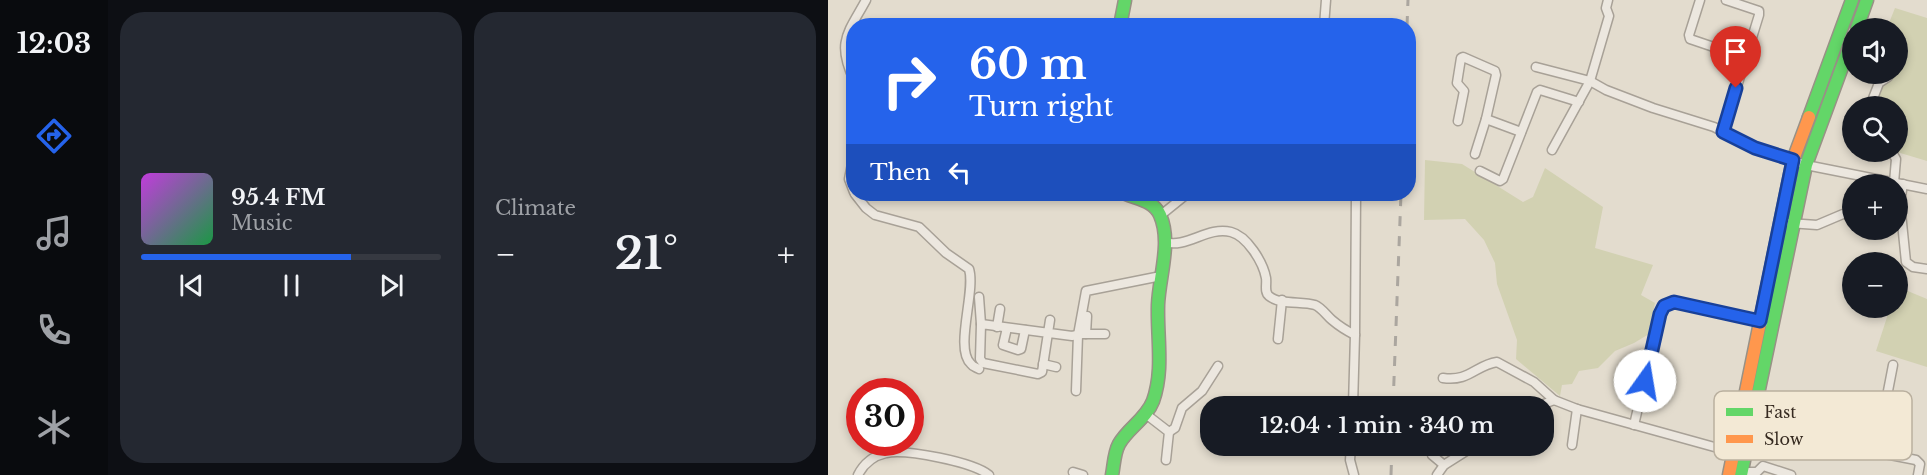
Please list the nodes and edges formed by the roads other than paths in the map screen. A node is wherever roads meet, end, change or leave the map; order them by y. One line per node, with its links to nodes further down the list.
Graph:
1 (866, 0): 9 (street)
2 (1125, 0): 10 (street)
3 (1326, 0): 11 (street)
4 (1608, 0): 18 (street)
5 (1700, 0): 14 (street)
6 (1726, 0): 14 (street)
7 (1852, 0): 26 (street)
8 (1867, 0): 12 (street)
9 (856, 18)
10 (1122, 18)
11 (1325, 18)
12 (1861, 18)
13 (846, 36): 15 (street)
14 (1746, 58): 23 (street)
15 (846, 64)
16 (1536, 67): 18 (street)
17 (1842, 67): 27 (street)
18 (1590, 81): 19 (street); 23 (street)
19 (1579, 102): 22 (street); 24 (street)
20 (1486, 119): 21 (street); 22 (street); 25 (street)
21 (1458, 121)
22 (1521, 132): 28 (street)
23 (1723, 132): 26 (street)
24 (1552, 150)
25 (1475, 154)
26 (1793, 160): 27 (street); 38 (street)
27 (1806, 165): 29 (street); 39 (street)
28 (1480, 171)
29 (1844, 174)
30 (1908, 185): 31 (street)
31 (1927, 189)
32 (862, 201): 62 (street)
33 (1145, 201): 37 (street)
34 (1178, 201): 37 (street)
35 (1356, 201): 56 (street)
36 (1842, 214): 39 (street)
37 (1161, 215): 41 (street)
38 (1780, 221): 39 (street); 49 (street)
39 (1793, 224): 49 (street)
40 (1904, 240): 42 (street)
41 (1164, 242): 43 (street); 45 (street)
42 (1927, 269)
43 (1161, 276): 54 (street); 71 (street)
44 (979, 297): 50 (street)
45 (1282, 300): 56 (street); 57 (street)
46 (1000, 309): 51 (street)
47 (1087, 316): 54 (street)
48 (1050, 320): 53 (street)
49 (1766, 322): 65 (street); 72 (street)
50 (981, 324): 51 (street); 58 (street)
51 (1002, 327): 52 (street); 52 (street)
52 (1025, 330): 53 (street)
53 (1048, 333): 54 (street); 58 (street)
54 (1082, 334): 55 (street); 64 (street)
55 (1105, 334)
56 (1355, 335): 67 (street)
57 (1278, 339)
58 (1043, 364): 61 (street)
59 (1893, 365): 66 (street)
60 (1218, 366): 73 (street)
61 (1056, 367)
62 (979, 369)
63 (1443, 378): 68 (street)
64 (1076, 391)
65 (1752, 391)
66 (1888, 391)
67 (1353, 396)
68 (1550, 396)
69 (1554, 400): 70 (street)
70 (1577, 409): 72 (street); 74 (street)
71 (1147, 415): 73 (street); 87 (street)
72 (1634, 425): 75 (street)
73 (1169, 432): 80 (street)
74 (1572, 445)
75 (1714, 447)
76 (1350, 456): 88 (street)
77 (1433, 456): 81 (street)
78 (1458, 456): 81 (street)
79 (1912, 459): 91 (street)
80 (1166, 460)
81 (1444, 465): 89 (street)
82 (1073, 472): 86 (street)
83 (1737, 474): 90 (street)
84 (858, 475): 85 (street)
85 (989, 475)
86 (1083, 475)
87 (1112, 475)
88 (1354, 475)
89 (1437, 475)
90 (1791, 475)
91 (1918, 475)

